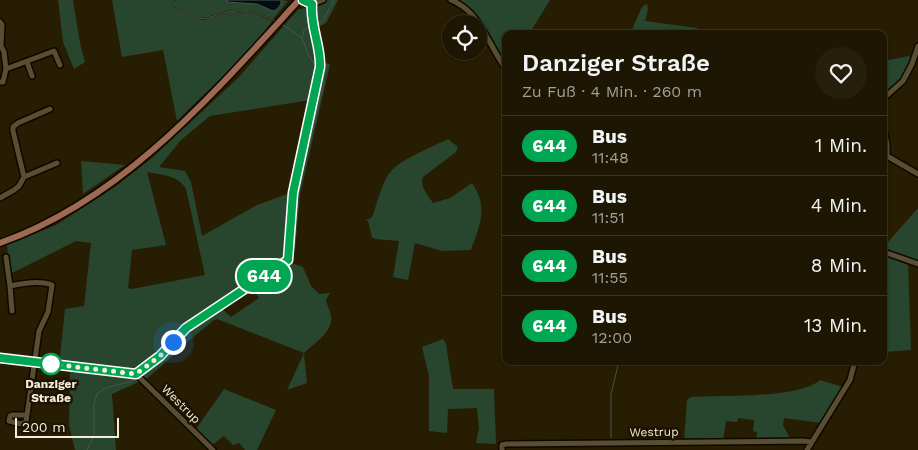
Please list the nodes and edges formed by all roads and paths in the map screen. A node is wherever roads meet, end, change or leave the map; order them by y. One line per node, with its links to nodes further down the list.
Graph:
1 (299, 0): 21 (main road)
2 (303, 0): 5 (street)
3 (323, 0): 5 (street)
4 (451, 0): 9 (street)
5 (312, 4): 30 (street)
6 (0, 22): 11 (street)
7 (918, 46): 14 (street)
8 (27, 62): 10 (street); 11 (street); 12 (street)
9 (502, 64)
10 (60, 65)
11 (6, 69): 13 (street)
12 (32, 76)
13 (0, 82)
14 (887, 95)
15 (50, 108): 19 (street)
16 (887, 156): 18 (street)
17 (57, 162): 19 (street)
18 (918, 174)
19 (24, 177): 20 (street)
20 (0, 198)
21 (0, 244)
22 (887, 253): 24 (street)
23 (6, 257): 25 (street)
24 (918, 264)
25 (10, 286): 26 (street); 28 (street)
26 (12, 311)
27 (0, 358): 28 (street)
28 (35, 362): 30 (street); 31 (street)
29 (854, 365): 32 (street)
30 (136, 374): 33 (street, Westrup)
31 (28, 415)
32 (811, 442): 34 (street, Westrup); 35 (street)
33 (213, 450)
34 (502, 450)
35 (807, 450)

